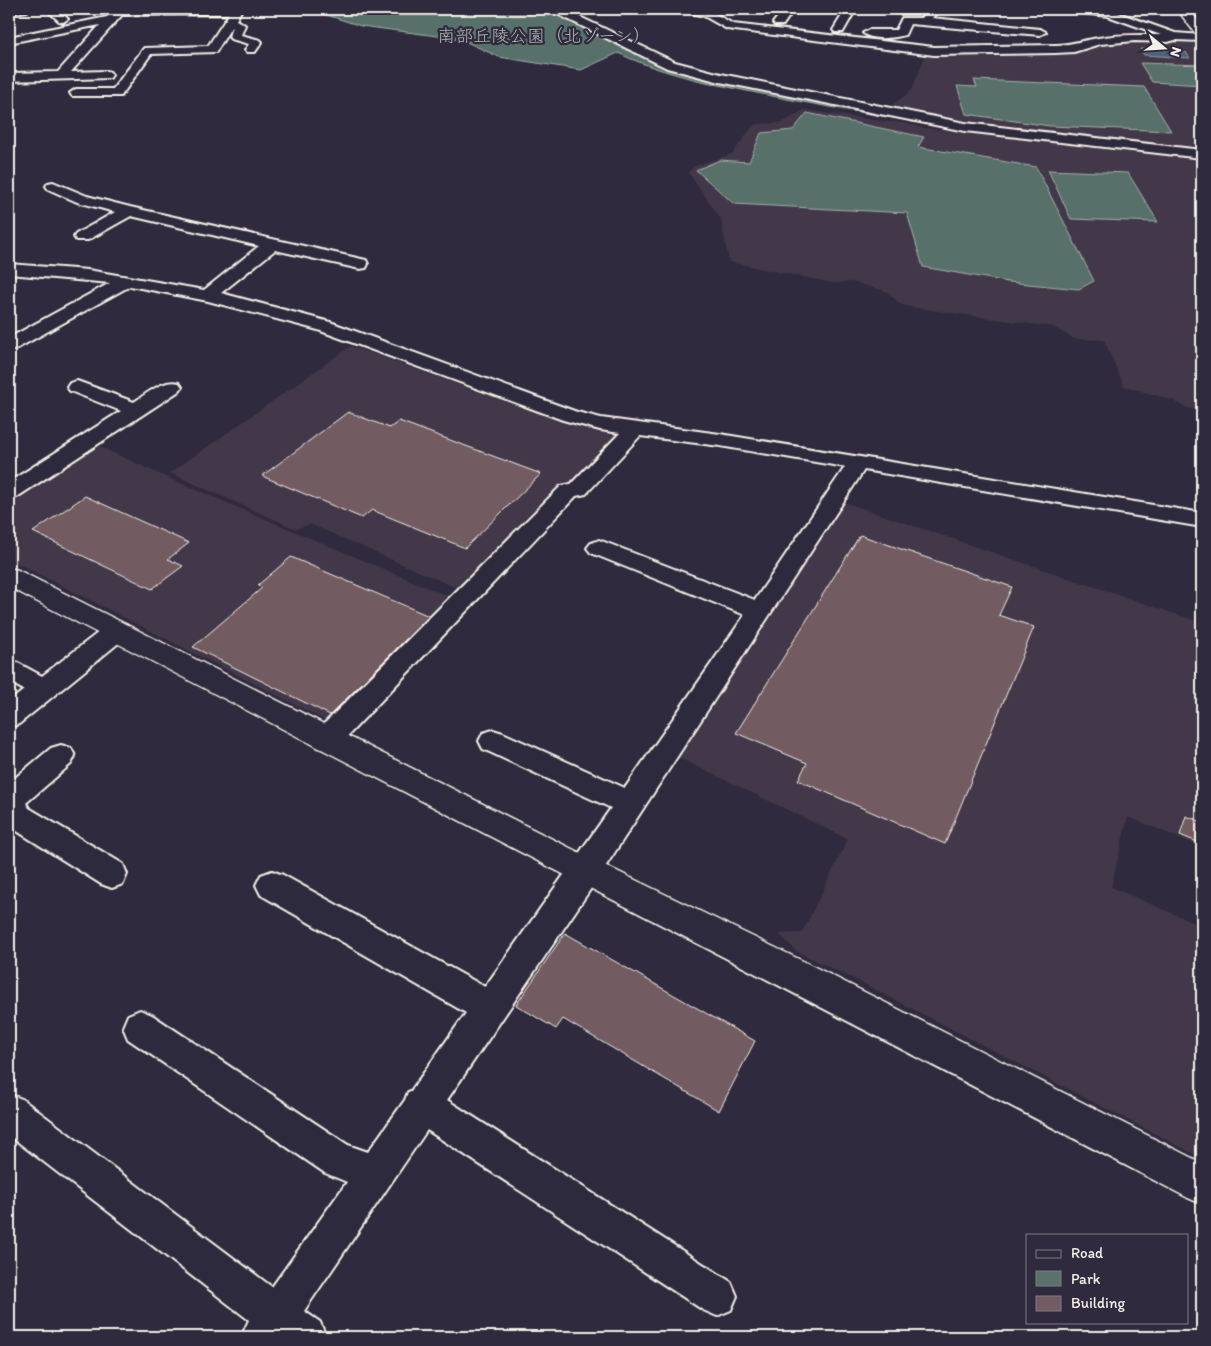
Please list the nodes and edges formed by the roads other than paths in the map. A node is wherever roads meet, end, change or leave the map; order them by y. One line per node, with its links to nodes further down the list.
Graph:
1 (23, 9): 10 (street)
2 (51, 9): 13 (street)
3 (555, 9): 34 (street)
4 (687, 9): 24 (street)
5 (789, 9): 18 (street)
6 (851, 9): 19 (street)
7 (915, 9): 16 (street)
8 (1073, 9): 24 (street)
9 (1183, 9): 22 (street)
10 (9, 11)
11 (177, 12): 15 (street); 17 (street); 28 (street)
12 (1018, 16): 20 (street)
13 (63, 19)
14 (753, 19): 18 (street)
15 (111, 20): 23 (street); 31 (street)
16 (924, 21): 19 (street); 20 (street)
17 (229, 22): 28 (street); 29 (street)
18 (779, 23): 19 (street)
19 (839, 30)
20 (1016, 30): 21 (street)
21 (1040, 32)
22 (1202, 33)
23 (36, 35): 26 (street); 27 (street)
24 (1174, 36): 25 (street)
25 (1202, 38)
26 (9, 40)
27 (22, 48)
28 (148, 50): 30 (street)
29 (251, 50)
30 (130, 75): 31 (street); 33 (street)
31 (61, 76): 32 (street)
32 (9, 77)
33 (76, 93)
34 (1202, 154)
35 (53, 186): 36 (street)
36 (129, 211): 37 (street); 38 (street)
37 (82, 237)
38 (272, 244): 39 (street); 42 (street)
39 (360, 264)
40 (9, 269): 41 (street)
41 (127, 281): 42 (street); 43 (street)
42 (208, 295): 47 (street)
43 (9, 345)
44 (77, 387): 46 (street)
45 (172, 387): 46 (street)
46 (136, 410): 49 (street)
47 (635, 429): 48 (street); 58 (street)
48 (858, 463): 50 (street); 53 (street)
49 (9, 492)
50 (1202, 520)
51 (598, 548): 53 (street)
52 (9, 576): 54 (street)
53 (760, 611): 62 (street)
54 (117, 631): 56 (street); 58 (street)
55 (9, 670): 56 (street)
56 (44, 689): 57 (street)
57 (9, 718)
58 (327, 739): 63 (street)
59 (493, 741): 62 (street)
60 (61, 756): 61 (street)
61 (9, 801): 64 (street)
62 (630, 804): 63 (street)
63 (585, 871): 66 (street); 71 (street)
64 (112, 874)
65 (272, 885): 66 (street)
66 (489, 1008): 68 (street)
67 (140, 1027): 70 (street)
68 (421, 1105): 70 (street); 72 (street)
69 (9, 1112): 73 (street)
70 (375, 1173): 73 (street)
71 (1202, 1184)
72 (717, 1296)
73 (281, 1330)

